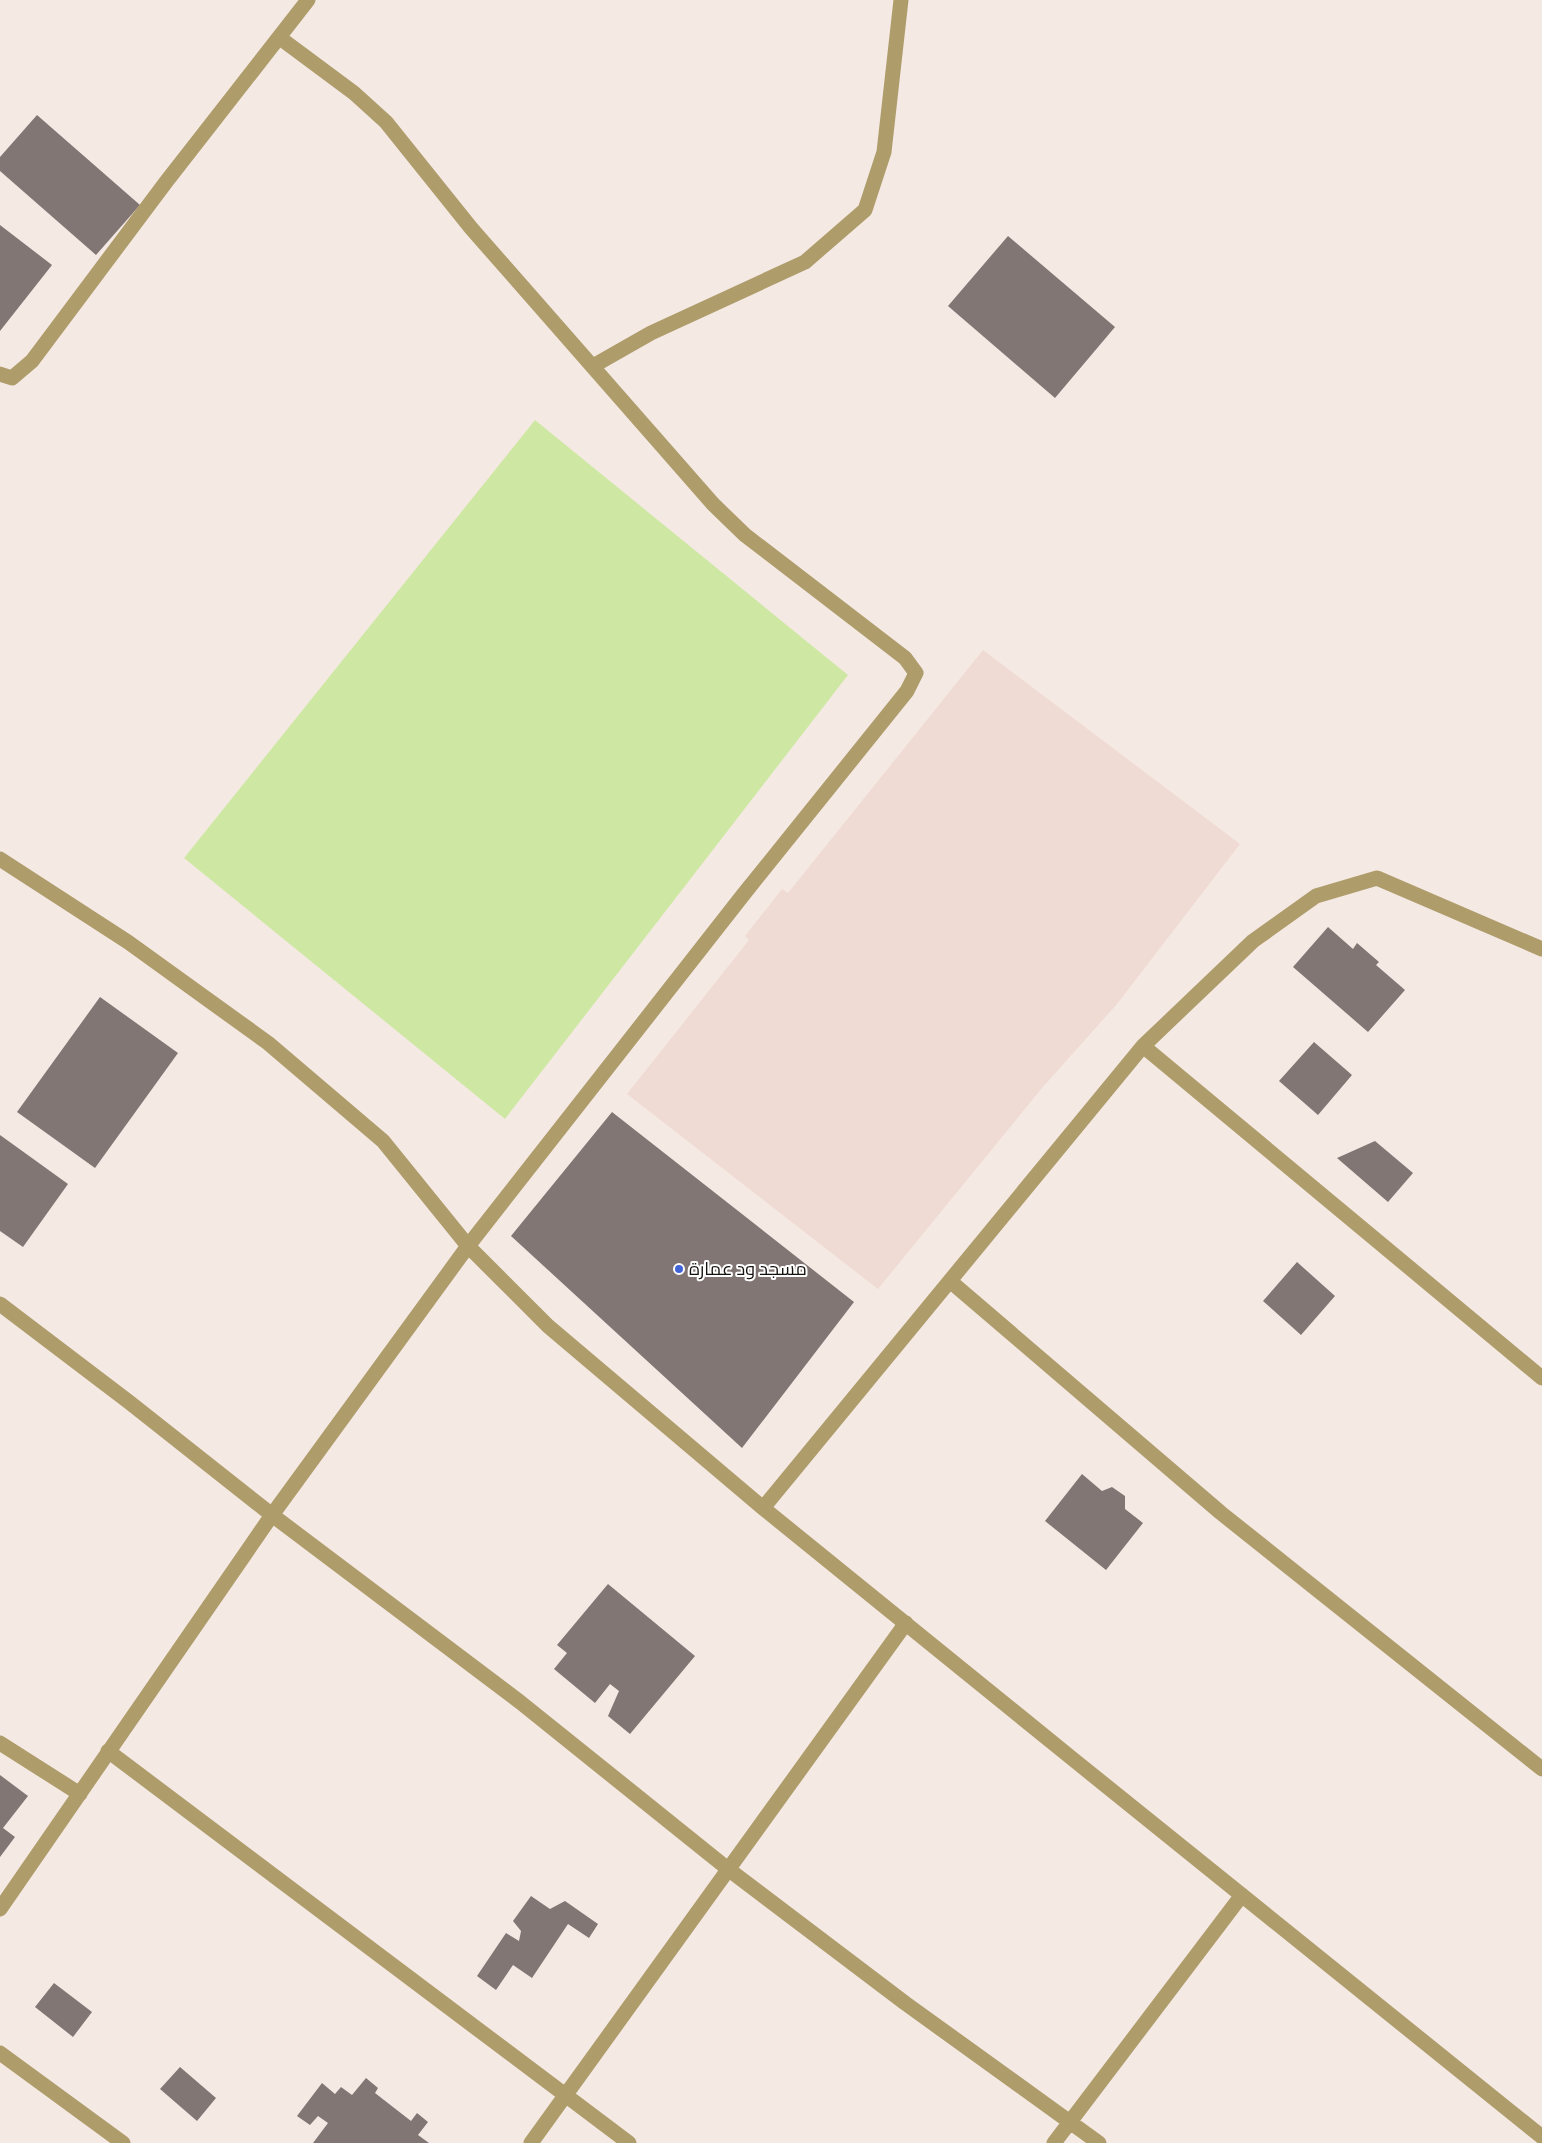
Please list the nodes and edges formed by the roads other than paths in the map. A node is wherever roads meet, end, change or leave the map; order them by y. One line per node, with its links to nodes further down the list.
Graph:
1 (308, 0): 3 (street)
2 (901, 0): 4 (street)
3 (280, 38): 4 (street); 5 (street)
4 (594, 366): 9 (street)
5 (0, 374)
6 (0, 859): 9 (street)
7 (1542, 949): 8 (street)
8 (1143, 1046): 10 (street); 12 (street)
9 (468, 1246): 13 (street); 14 (street)
10 (950, 1281): 13 (street); 18 (street)
11 (0, 1304): 14 (street)
12 (1542, 1378)
13 (763, 1508): 15 (street)
14 (272, 1515): 17 (street); 20 (street)
15 (906, 1623): 20 (street); 21 (street)
16 (0, 1743): 19 (street)
17 (108, 1752): 19 (street); 24 (street)
18 (1542, 1769)
19 (80, 1794): 22 (street)
20 (728, 1869): 24 (street); 25 (street)
21 (1242, 1895): 25 (street); 26 (street)
22 (0, 1909)
23 (0, 2053): 27 (street)
24 (565, 2094): 28 (street); 29 (street)
25 (1069, 2121): 30 (street); 31 (street)
26 (1542, 2137)
27 (123, 2143)
28 (531, 2143)
29 (629, 2143)
30 (1054, 2143)
31 (1099, 2143)

